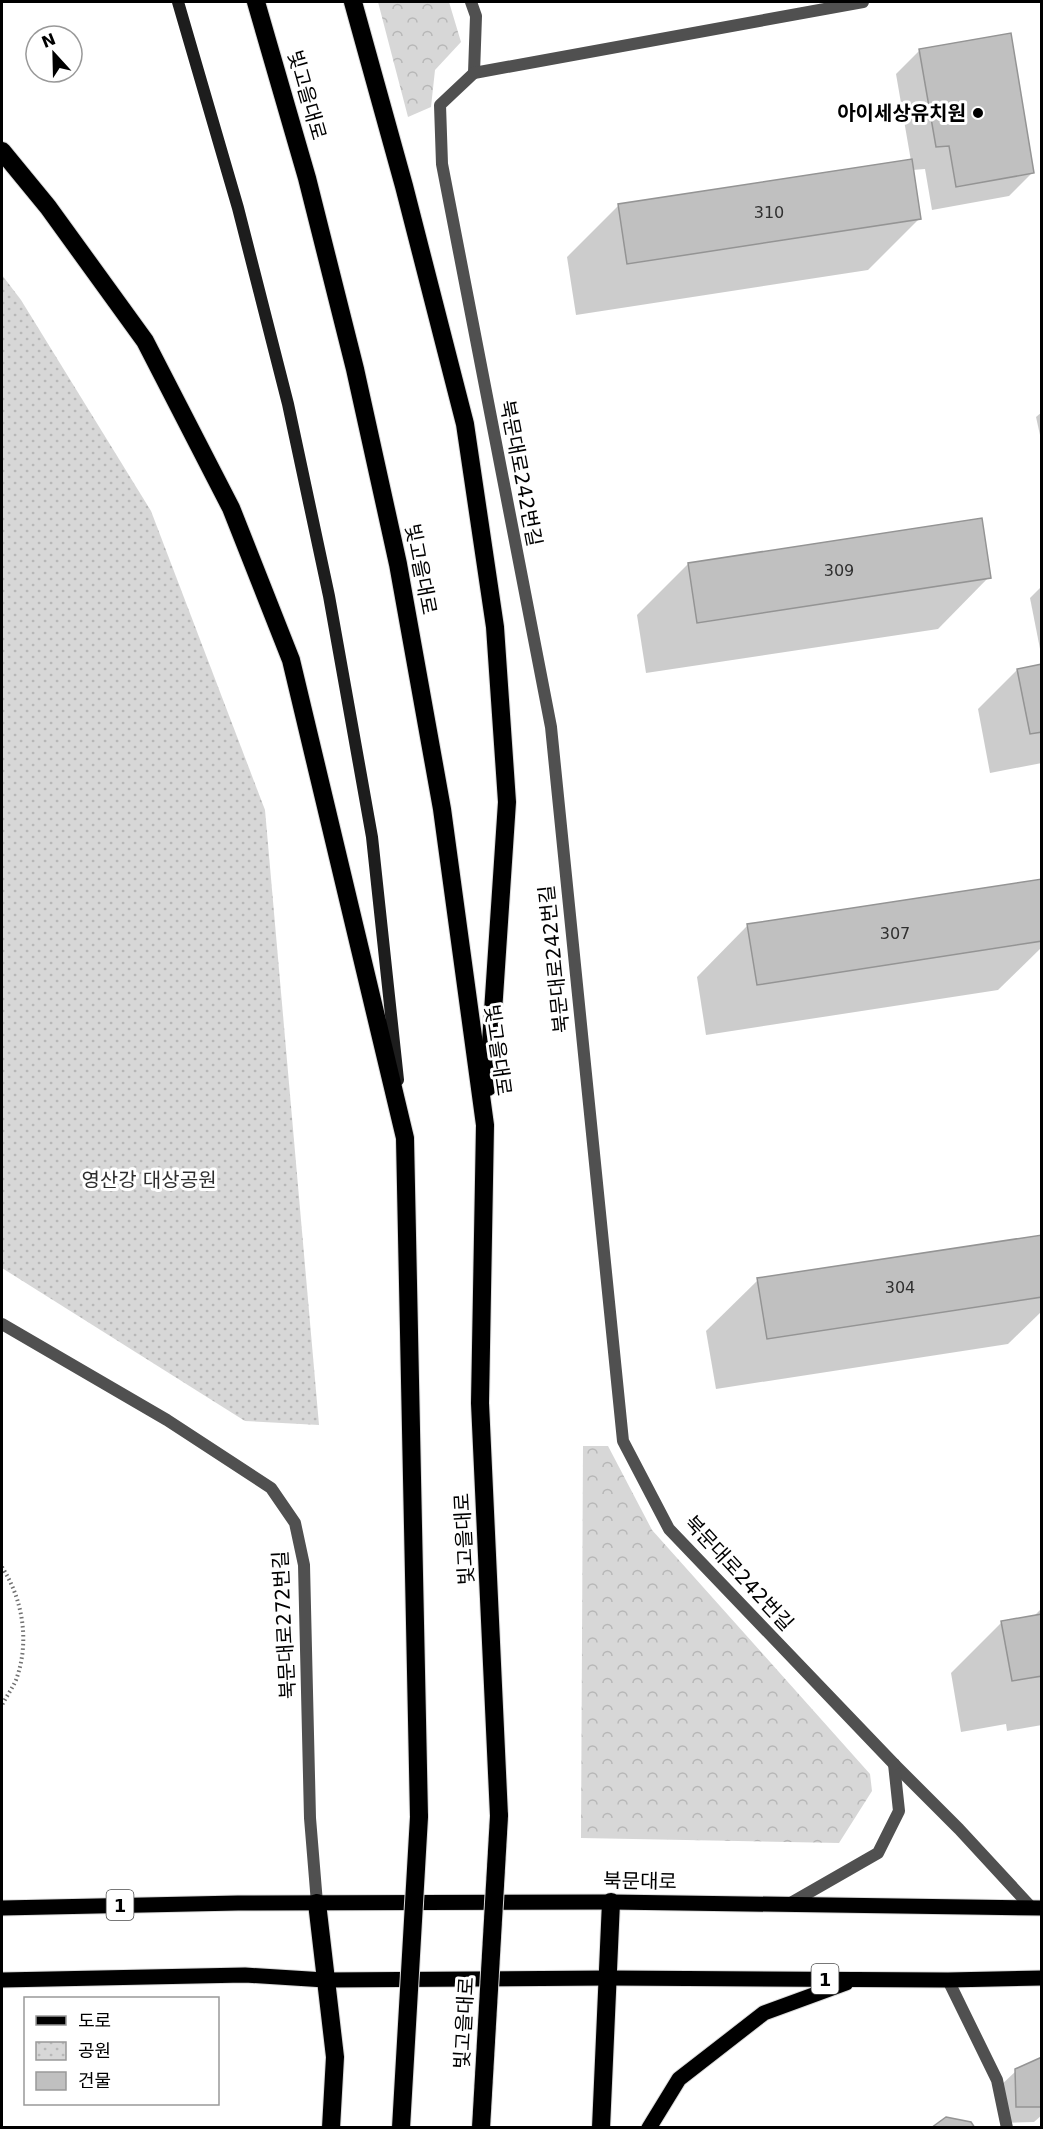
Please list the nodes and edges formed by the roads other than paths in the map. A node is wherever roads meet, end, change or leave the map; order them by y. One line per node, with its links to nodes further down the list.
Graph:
1 (178, 2): 9 (main road)
2 (256, 2): 8 (highway, 빛고을대로)
3 (353, 2): 8 (highway)
4 (471, 2): 6 (street)
5 (863, 2): 6 (street)
6 (474, 73): 11 (street, 북문대로242번길)
7 (2, 151): 9 (highway)
8 (485, 1125): 25 (highway, 빛고을대로, bridge)
9 (405, 1138): 24 (highway, bridge)
10 (2, 1324): 13 (street, 북문대로272번길)
11 (894, 1764): 14 (street); 15 (street, 북문대로242번길)
12 (611, 1902): 13 (main road, 북문대로 / 1); 14 (main road, 북문대로 / 1); 17 (highway)
13 (317, 1903): 16 (main road, 북문대로 / 1); 21 (highway)
14 (787, 1905): 15 (main road, 북문대로 / 1)
15 (1036, 1907)
16 (2, 1908)
17 (609, 1978): 19 (main road, 1); 21 (main road, 1); 26 (highway)
18 (1041, 1978): 22 (main road, 1)
19 (856, 1979): 22 (main road, 1); 27 (main road)
20 (2, 1980): 21 (main road, 1)
21 (325, 1980): 23 (highway)
22 (948, 1980): 28 (street)
23 (331, 2127)
24 (401, 2127)
25 (481, 2127)
26 (601, 2127)
27 (649, 2127)
28 (1007, 2127)

